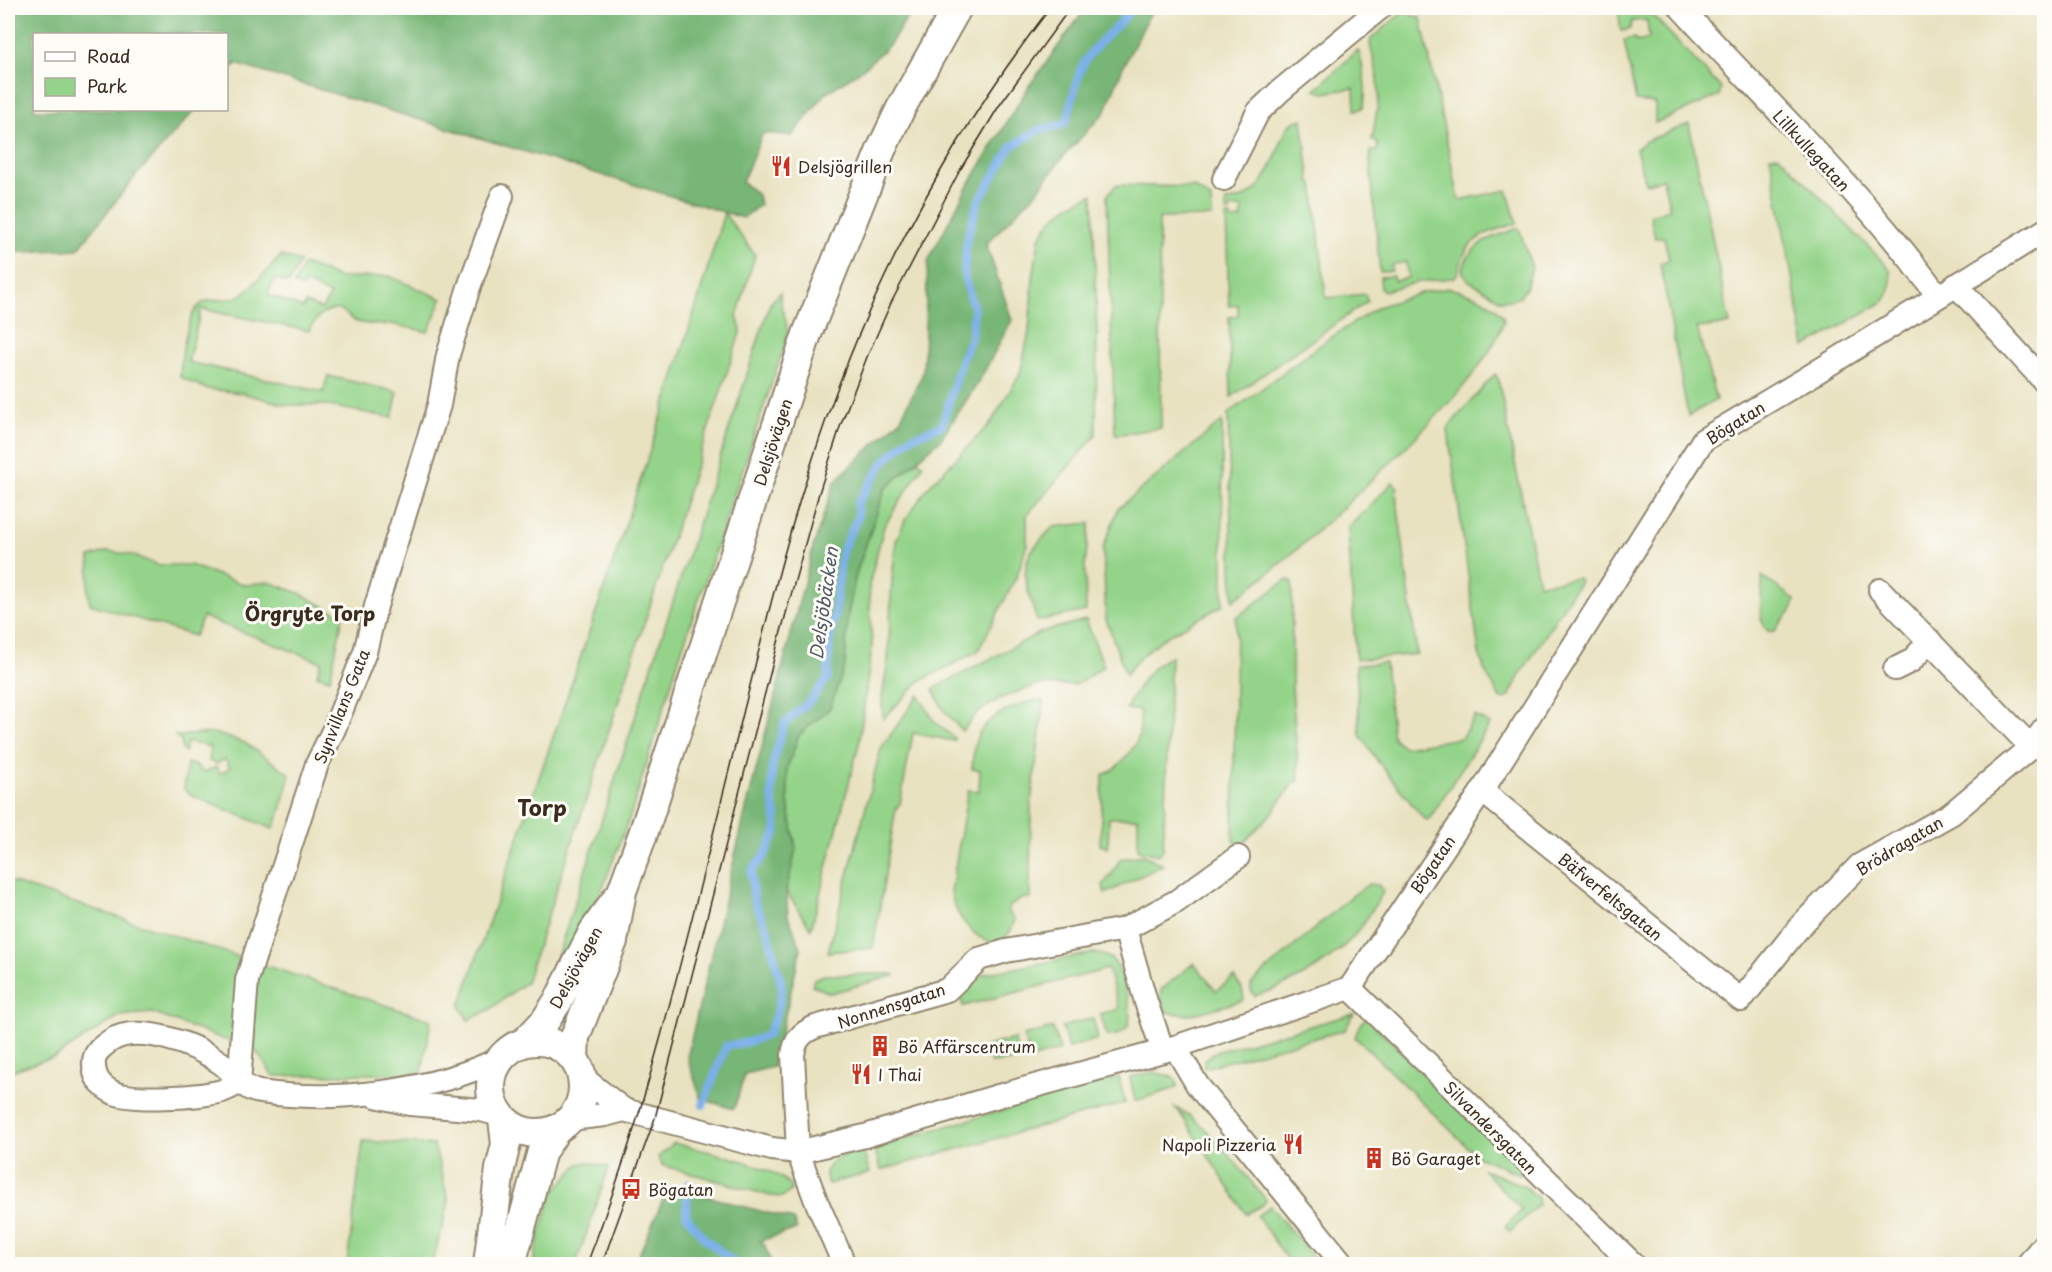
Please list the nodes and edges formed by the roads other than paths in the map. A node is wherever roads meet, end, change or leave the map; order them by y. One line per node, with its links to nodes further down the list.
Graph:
1 (957, 8): 15 (street, Delsjövägen)
2 (1380, 8): 4 (street)
3 (1681, 8): 7 (street, Lillkullegatan)
4 (1224, 179)
5 (502, 196): 23 (street, Synvillans Gata)
6 (2044, 231): 7 (street, Bögatan)
7 (1947, 290): 8 (street, Lillkullegatan); 13 (street, Bögatan)
8 (2044, 381)
9 (1880, 590): 10 (street)
10 (1930, 641): 11 (street); 12 (street)
11 (1895, 669)
12 (2038, 738): 18 (street, Brödragatan)
13 (1482, 791): 17 (street, Bögatan); 18 (street, Bäfverfeltsgatan)
14 (1238, 857): 16 (street, Nonnensgatan)
15 (622, 891): 19 (street, Delsjövägen); 22 (street, Delsjövägen)
16 (1125, 929): 20 (street); 28 (street, Nonnensgatan)
17 (1350, 988): 20 (street); 34 (street, Silvandersgatan)
18 (1741, 1000)
19 (526, 1041): 21 (street); 22 (street)
20 (1169, 1049): 28 (street); 33 (street)
21 (501, 1058): 24 (street); 26 (street)
22 (578, 1068): 25 (street); 27 (street)
23 (238, 1083): 23 (street); 24 (street)
24 (369, 1094): 26 (street)
25 (624, 1110): 27 (street); 28 (street)
26 (502, 1117): 27 (street); 30 (street)
27 (563, 1124): 31 (street)
28 (798, 1152): 32 (street, Nonnensgatan)
29 (2044, 1244): 35 (street)
30 (488, 1264)
31 (511, 1264)
32 (844, 1264)
33 (1343, 1264)
34 (1633, 1264)
35 (2028, 1264)

